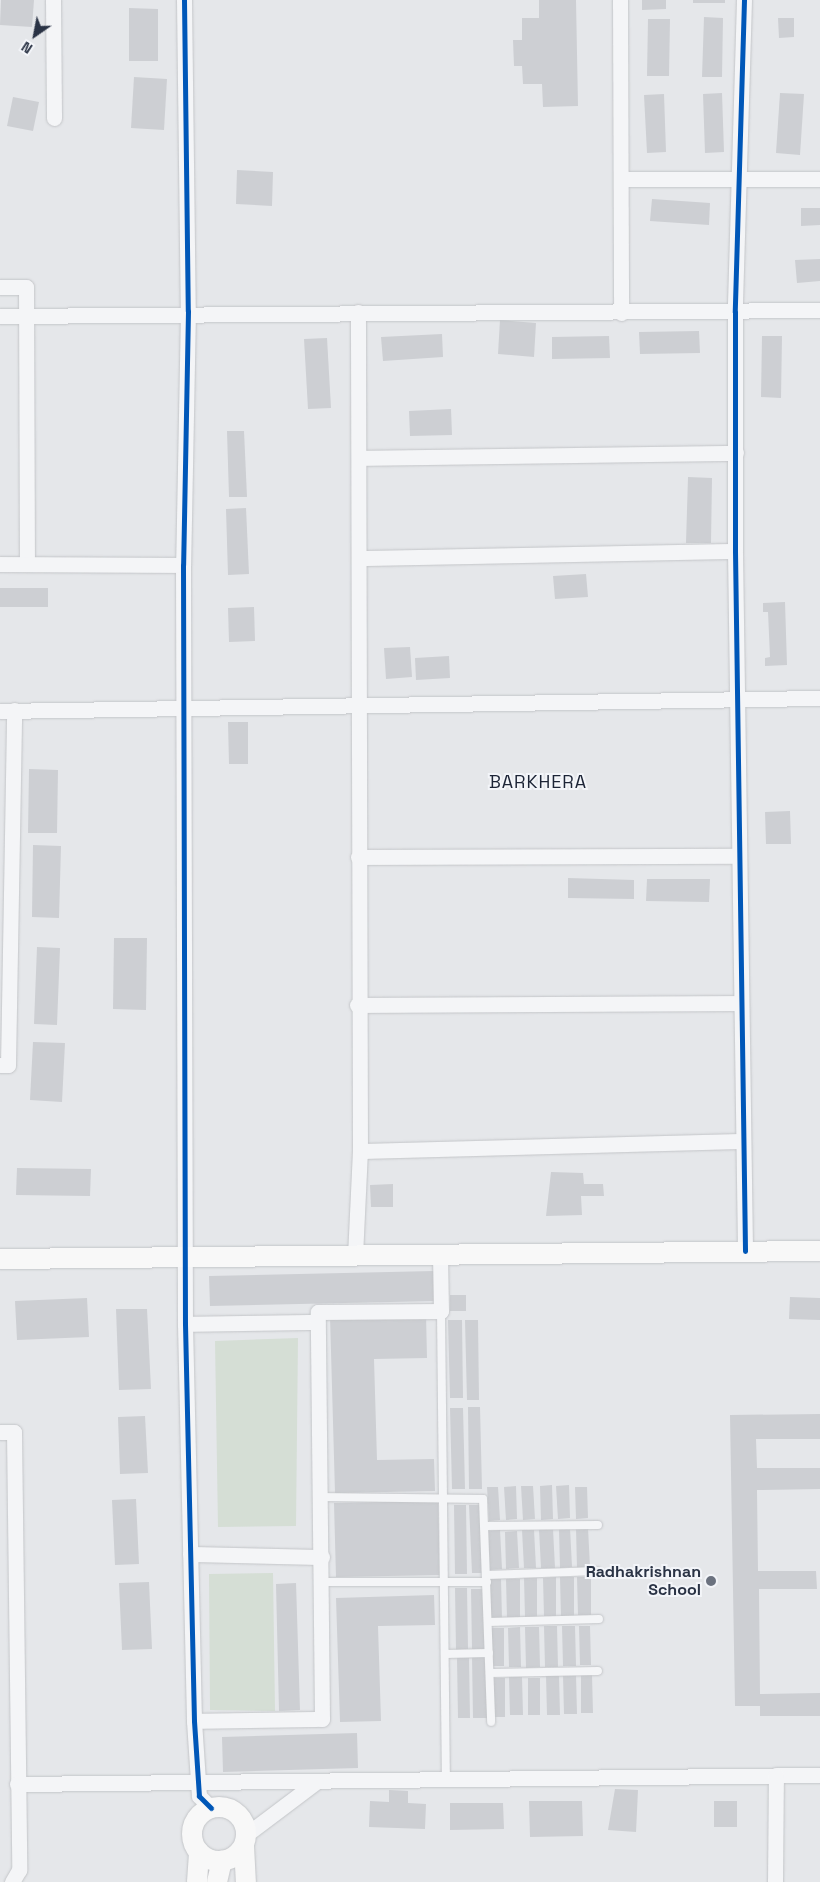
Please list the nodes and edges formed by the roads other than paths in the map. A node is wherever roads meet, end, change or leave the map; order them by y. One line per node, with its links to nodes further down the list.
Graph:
1 (53, 0): 5 (street)
2 (184, 0): 11 (street)
3 (620, 0): 6 (street)
4 (744, 0): 7 (street)
5 (54, 118)
6 (621, 179): 7 (street); 14 (street)
7 (739, 179): 8 (street); 13 (street)
8 (820, 179)
9 (0, 287): 15 (street)
10 (820, 310): 13 (street)
11 (188, 311): 12 (street); 15 (street); 23 (street)
12 (358, 312): 14 (street); 18 (street)
13 (735, 312): 14 (street); 17 (street)
14 (621, 313)
15 (26, 315): 16 (street); 22 (street)
16 (0, 316)
17 (736, 452): 18 (street); 19 (street)
18 (360, 458): 20 (street)
19 (735, 552): 20 (street); 24 (street)
20 (361, 558): 26 (street)
21 (0, 564): 22 (street)
22 (27, 564): 23 (street)
23 (183, 565): 27 (street)
24 (739, 698): 25 (street); 26 (street); 29 (street)
25 (820, 698)
26 (358, 706): 27 (street); 30 (street)
27 (184, 709): 28 (street); 40 (street)
28 (7, 710): 33 (street)
29 (739, 856): 30 (street); 31 (street)
30 (358, 857): 32 (street)
31 (740, 1003): 32 (street); 34 (street)
32 (357, 1005): 35 (street)
33 (0, 1065)
34 (742, 1141): 35 (street); 36 (street)
35 (360, 1151): 38 (street)
36 (745, 1251): 37 (main road); 39 (main road)
37 (820, 1251)
38 (355, 1256): 39 (main road); 40 (main road)
39 (440, 1256): 42 (street)
40 (188, 1258): 41 (main road); 44 (street)
41 (0, 1259)
42 (441, 1311): 43 (street); 46 (lane)
43 (317, 1322): 44 (street); 47 (street)
44 (185, 1324): 50 (street)
45 (0, 1432): 69 (street)
46 (442, 1495): 47 (lane); 49 (lane); 55 (lane)
47 (322, 1497): 51 (street)
48 (598, 1525): 49 (lane)
49 (485, 1526): 53 (lane)
50 (190, 1554): 51 (street); 62 (street)
51 (322, 1557): 54 (street)
52 (598, 1571): 53 (lane)
53 (487, 1579): 55 (lane); 57 (lane)
54 (322, 1582): 55 (lane); 62 (street)
55 (444, 1583): 59 (lane)
56 (599, 1619): 57 (lane)
57 (488, 1622): 58 (lane)
58 (489, 1653): 59 (lane); 61 (lane)
59 (445, 1654): 66 (lane)
60 (598, 1671): 61 (lane)
61 (490, 1674): 63 (lane)
62 (194, 1721): 67 (street)
63 (492, 1722)
64 (776, 1775): 65 (street); 66 (street); 78 (street)
65 (820, 1775)
66 (446, 1780): 68 (street)
67 (197, 1781): 68 (street); 69 (street); 70 (street)
68 (316, 1782): 71 (street)
69 (17, 1784): 74 (street)
70 (211, 1808): 71 (main road); 72 (main road)
71 (245, 1840): 73 (main road); 77 (main road)
72 (199, 1852): 73 (main road); 75 (main road)
73 (222, 1861): 76 (main road)
74 (12, 1882)
75 (197, 1882)
76 (217, 1882)
77 (246, 1882)
78 (774, 1882)

